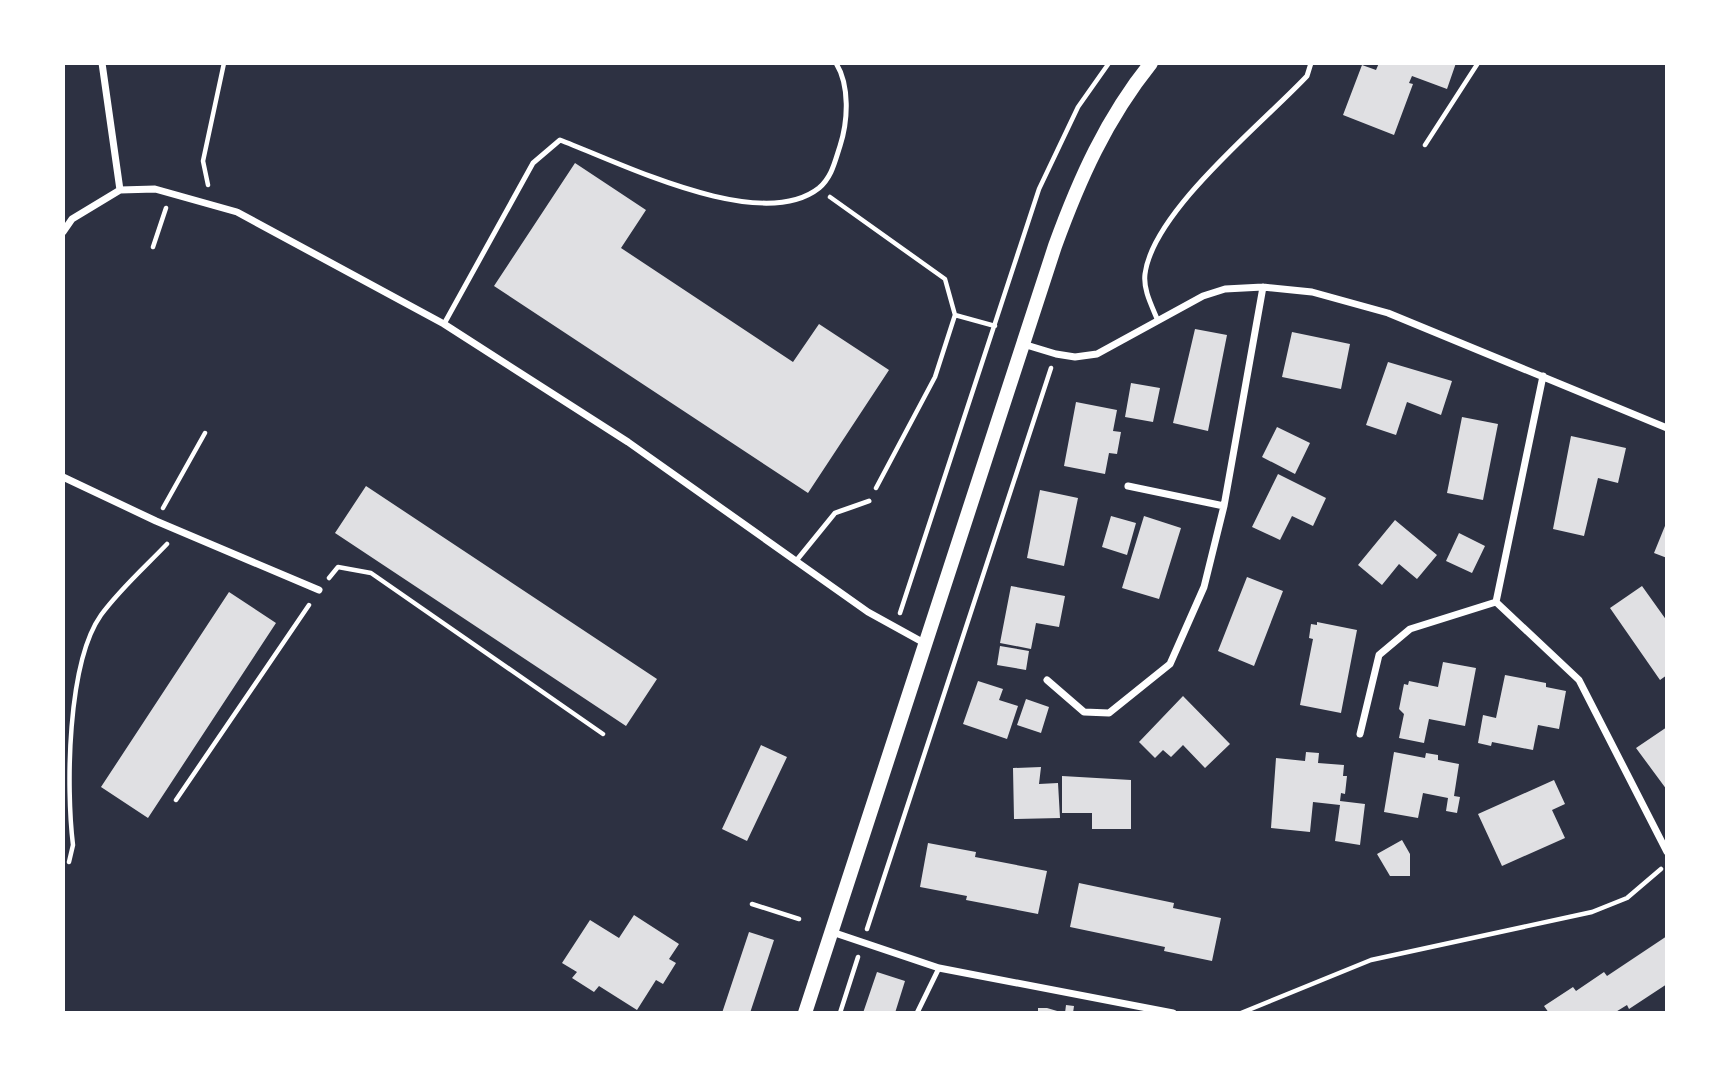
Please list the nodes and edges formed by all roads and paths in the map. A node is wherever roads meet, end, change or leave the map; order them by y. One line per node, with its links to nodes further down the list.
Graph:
1 (102, 63): 10 (street)
2 (224, 63): 12 (path)
3 (835, 63): 9 (lane)
4 (1109, 63): 19 (path)
5 (1151, 63): 20 (main road)
6 (1311, 63): 17 (lane)
7 (1478, 63): 8 (path)
8 (1425, 145)
9 (818, 188): 16 (path); 18 (lane)
10 (120, 190): 11 (street); 13 (street)
11 (170, 194): 12 (street); 14 (path)
12 (212, 205): 18 (street)
13 (63, 232)
14 (153, 247)
15 (1263, 287): 17 (street); 22 (street); 28 (street)
16 (955, 315): 19 (path); 27 (path)
17 (1158, 321): 21 (street)
18 (444, 324): 31 (street)
19 (995, 326): 34 (path)
20 (1023, 344): 21 (street); 35 (main road)
21 (1056, 354): 46 (path)
22 (1544, 376): 23 (street); 33 (street)
23 (1667, 428)
24 (205, 433): 29 (path)
25 (63, 477): 29 (street)
26 (1128, 486): 28 (street)
27 (869, 501): 31 (lane)
28 (1224, 506): 36 (street)
29 (156, 521): 30 (street)
30 (179, 530): 32 (street); 41 (path)
31 (796, 561): 34 (street)
32 (319, 590): 37 (path); 39 (path)
33 (1496, 602): 38 (street); 40 (street)
34 (895, 629): 35 (street)
35 (926, 644): 45 (main road)
36 (1047, 680)
37 (603, 734)
38 (1360, 734)
39 (176, 800)
40 (1667, 852)
41 (69, 862)
42 (1667, 863): 52 (path)
43 (752, 904): 44 (path)
44 (799, 919)
45 (832, 932): 46 (street); 48 (main road)
46 (864, 940): 47 (street); 49 (path)
47 (939, 968): 50 (lane); 51 (street)
48 (805, 1013)
49 (840, 1013)
50 (917, 1013)
51 (1173, 1013)
52 (1241, 1013)

